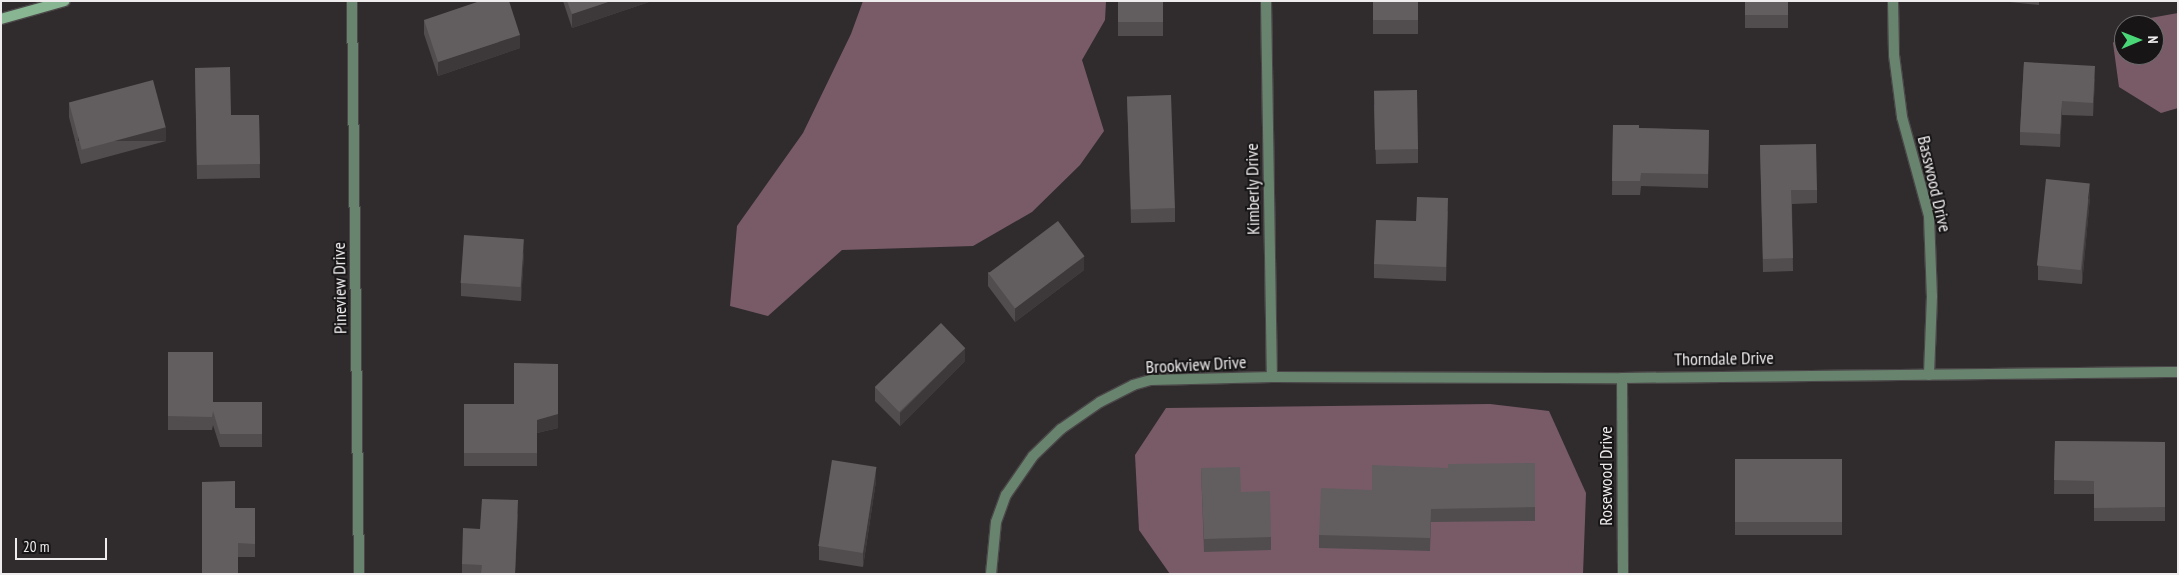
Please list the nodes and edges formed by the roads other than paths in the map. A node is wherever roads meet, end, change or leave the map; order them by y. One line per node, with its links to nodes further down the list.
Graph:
1 (65, 1): 5 (street)
2 (352, 1): 10 (street, Pineview Drive)
3 (1266, 1): 8 (street, Kimberly Drive)
4 (1893, 1): 7 (street, Basswood Drive)
5 (1, 19)
6 (2178, 372): 7 (street, Thorndale Drive)
7 (1929, 375): 9 (street, Thorndale Drive)
8 (1272, 377): 9 (street, Thorndale Drive); 11 (street, Brookview Drive)
9 (1622, 378): 12 (street, Rosewood Drive)
10 (359, 574)
11 (991, 574)
12 (1623, 574)

